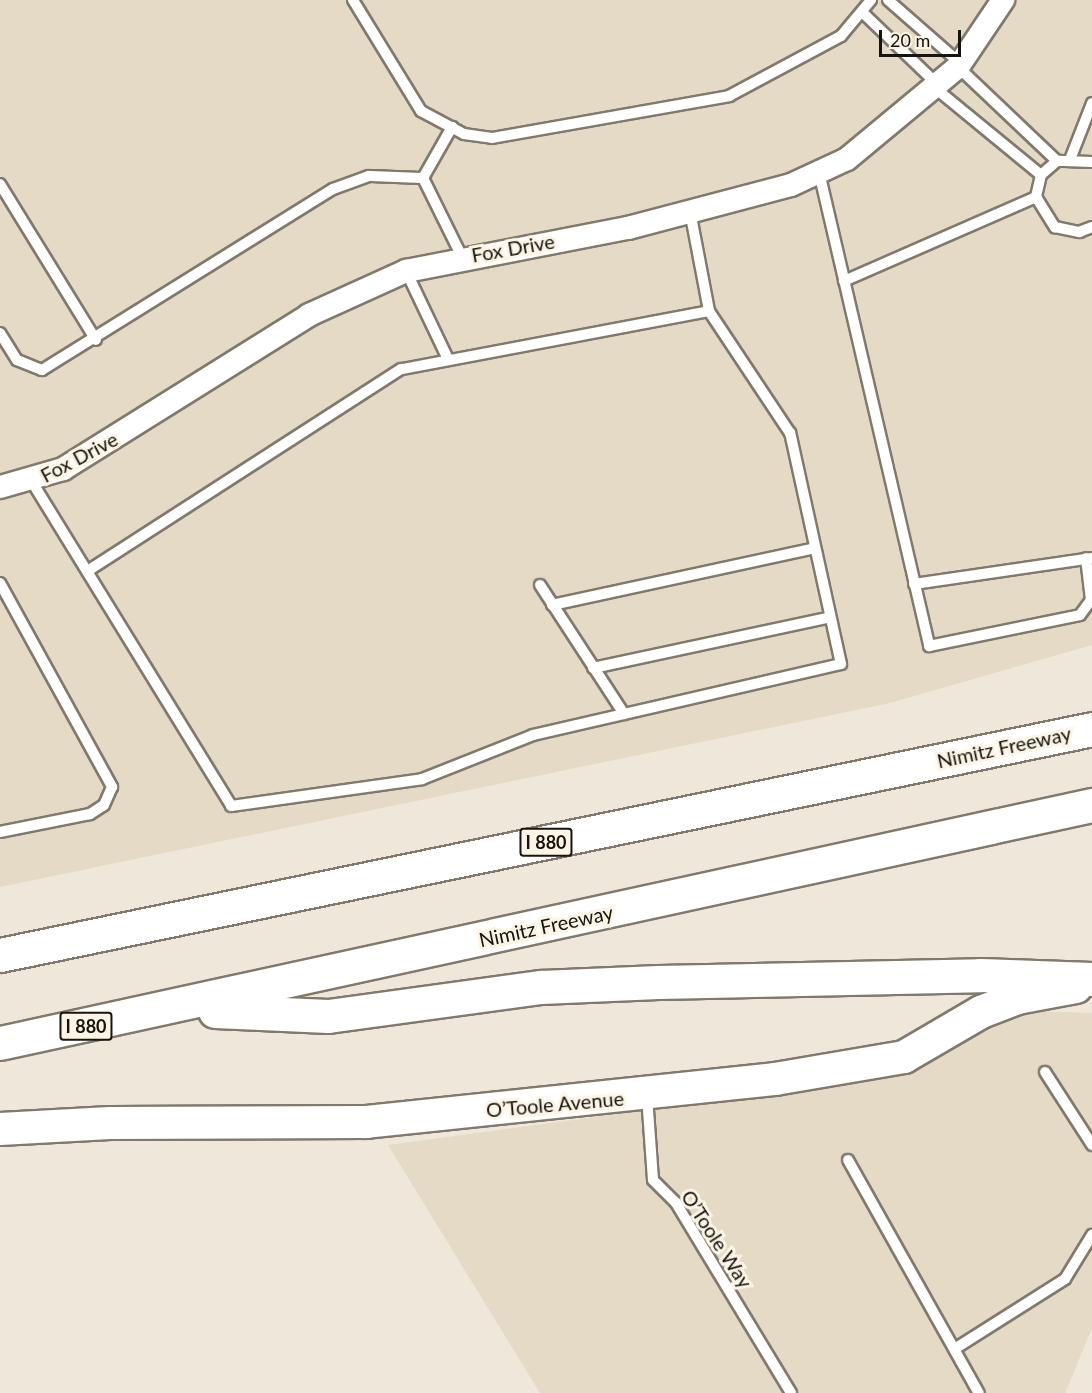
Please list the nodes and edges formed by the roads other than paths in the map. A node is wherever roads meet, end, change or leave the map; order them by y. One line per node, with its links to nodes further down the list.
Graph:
1 (353, 0): 9 (lane)
2 (871, 0): 5 (lane)
3 (888, 0): 6 (lane)
4 (1003, 0): 6 (street, Fox Drive)
5 (861, 12): 7 (lane); 9 (lane)
6 (959, 65): 7 (street, Fox Drive); 11 (lane)
7 (937, 87): 13 (street, Fox Drive); 14 (lane)
8 (1092, 104): 10 (lane)
9 (452, 127): 15 (lane)
10 (1071, 157): 11 (lane); 12 (lane)
11 (1057, 161): 14 (lane)
12 (1092, 162)
13 (819, 172): 18 (street, Fox Drive); 22 (lane)
14 (1041, 175): 17 (lane)
15 (423, 178): 20 (lane); 25 (lane)
16 (0, 184): 25 (lane)
17 (1036, 197): 19 (lane); 22 (lane)
18 (690, 211): 20 (street, Fox Drive); 23 (lane)
19 (1092, 227)
20 (462, 257): 21 (street, Fox Drive)
21 (406, 271): 26 (lane); 27 (street, Fox Drive)
22 (844, 281): 33 (lane)
23 (710, 311): 26 (lane); 29 (lane)
24 (0, 333): 25 (lane)
25 (96, 340)
26 (447, 357): 31 (lane)
27 (32, 482): 28 (street, Fox Drive); 31 (lane)
28 (0, 487)
29 (815, 548): 35 (lane); 36 (lane)
30 (1089, 558): 33 (lane); 33 (lane)
31 (87, 572): 38 (lane)
32 (0, 583): 41 (lane)
33 (914, 584)
34 (540, 585): 35 (lane)
35 (552, 605): 37 (lane)
36 (830, 617): 37 (lane); 38 (lane)
37 (593, 668): 38 (lane)
38 (624, 714)
39 (1092, 729): 42 (highway, Nimitz Freeway / I 880)
40 (1092, 806): 45 (highway, Nimitz Freeway / I 880)
41 (0, 832)
42 (0, 955)
43 (1092, 980): 45 (highway)
44 (1092, 986): 48 (street, O’Toole Avenue)
45 (171, 1009): 46 (highway, Nimitz Freeway / I 880)
46 (0, 1043)
47 (1045, 1072): 52 (lane)
48 (647, 1096): 49 (street, O’Toole Avenue); 56 (lane, O’Toole Way)
49 (48, 1125): 50 (street, O’Toole Avenue); 51 (street)
50 (0, 1129)
51 (0, 1138)
52 (1092, 1145)
53 (848, 1160): 55 (lane)
54 (1092, 1235): 55 (lane)
55 (956, 1348): 57 (lane)
56 (791, 1393)
57 (979, 1393)

